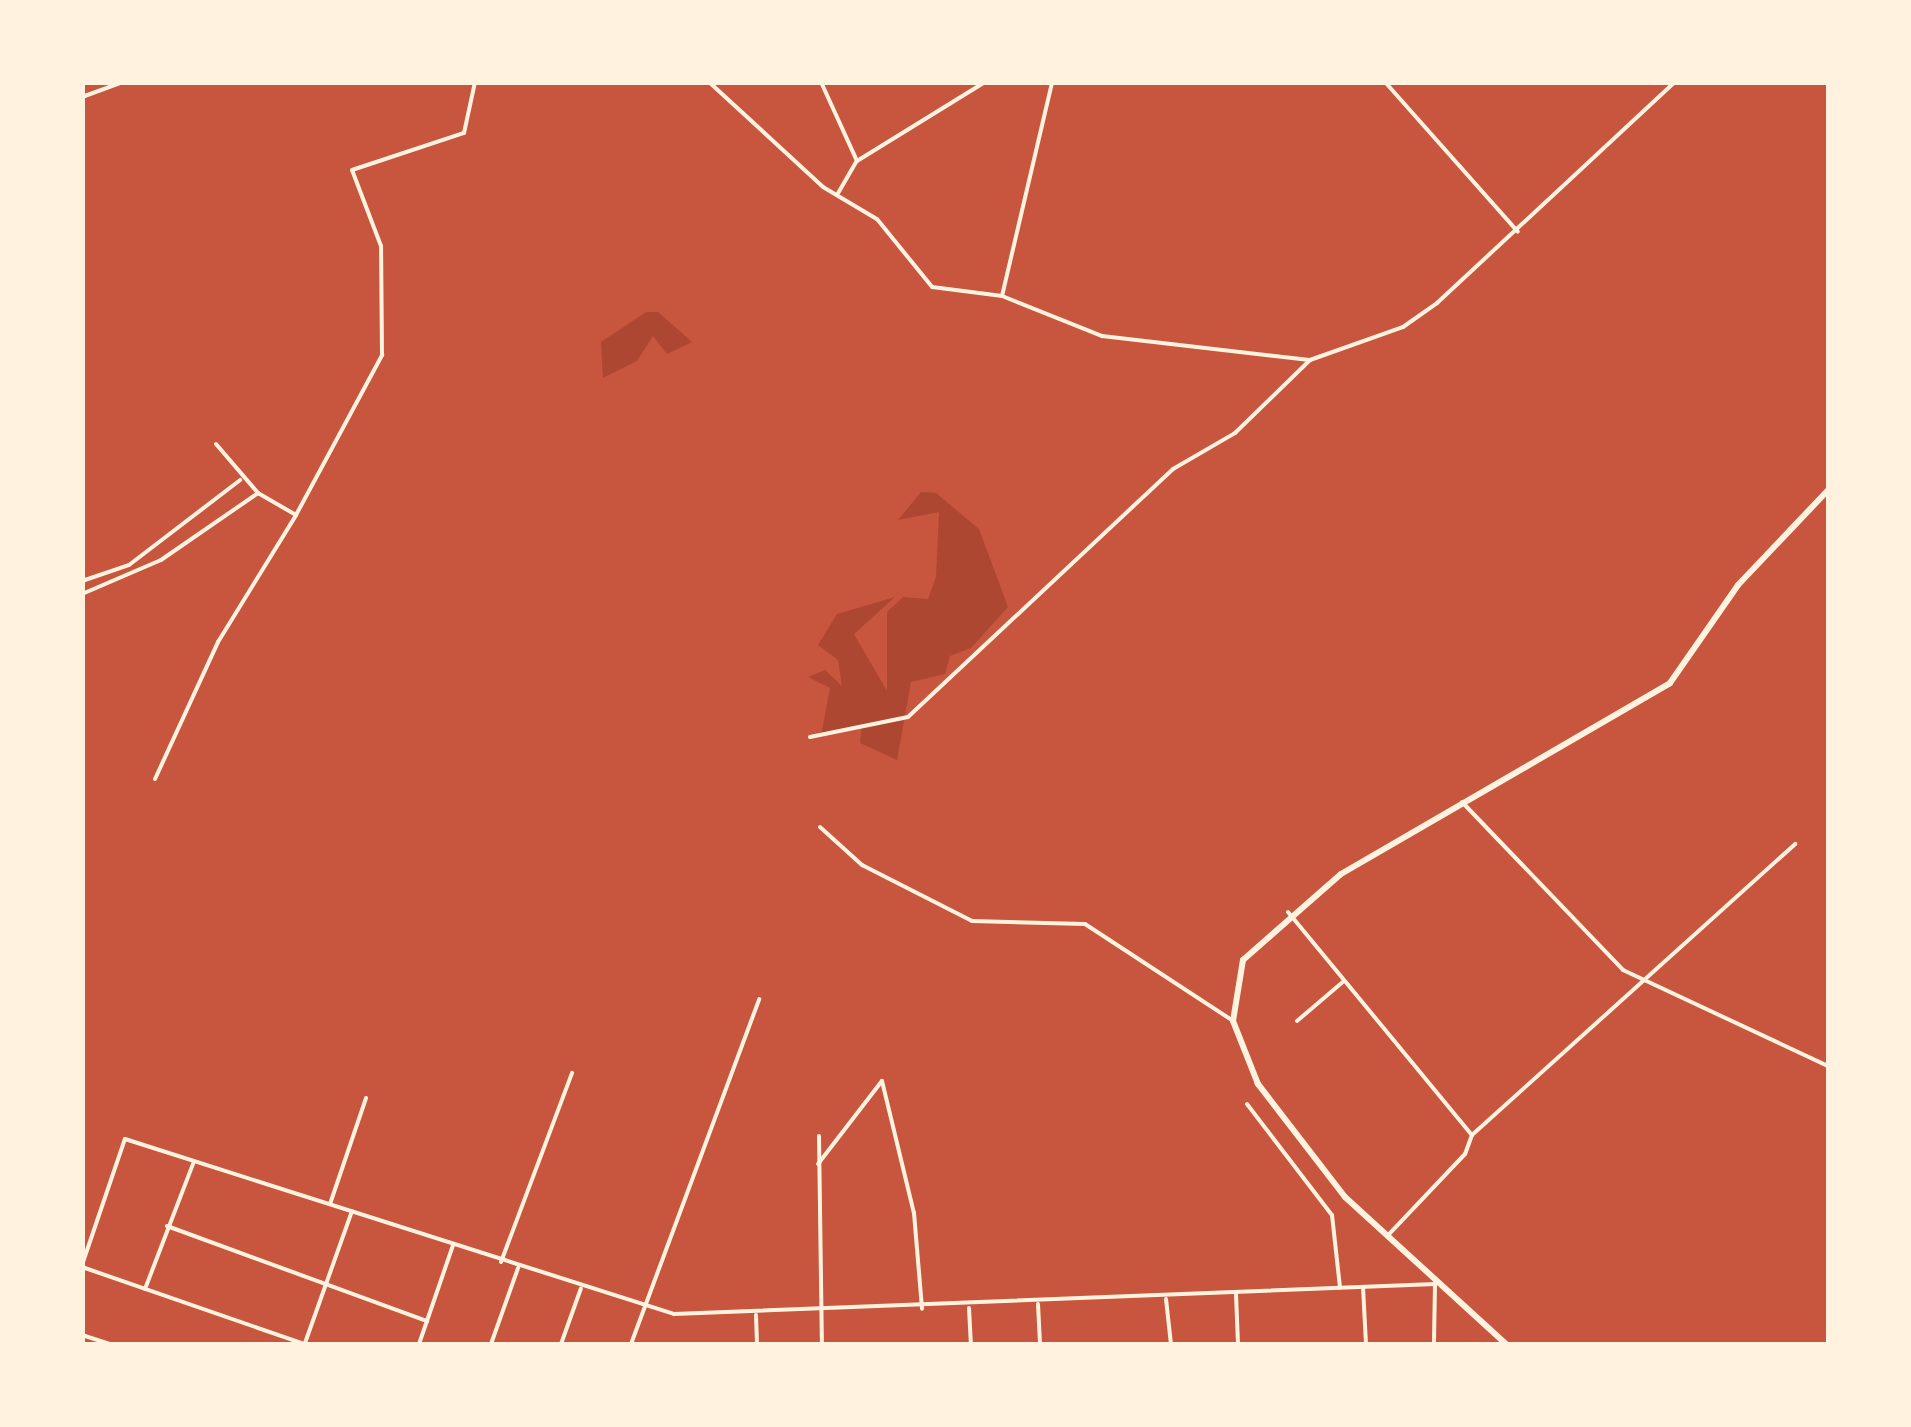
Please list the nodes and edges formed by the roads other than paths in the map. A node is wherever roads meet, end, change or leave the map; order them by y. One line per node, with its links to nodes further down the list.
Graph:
1 (123, 82): 9 (street)
2 (475, 82): 19 (street)
3 (709, 82): 11 (street)
4 (821, 82): 10 (street)
5 (985, 82): 10 (street)
6 (1052, 82): 13 (street)
7 (1385, 82): 12 (street)
8 (1675, 82): 12 (street)
9 (82, 96)
10 (857, 161): 11 (street)
11 (837, 195): 13 (street)
12 (1518, 232): 14 (street)
13 (1002, 296): 14 (street)
14 (1310, 360): 22 (street)
15 (216, 444): 16 (street)
16 (240, 480): 18 (street); 20 (street)
17 (1828, 490): 24 (main road)
18 (258, 493): 19 (street); 21 (street)
19 (296, 514): 23 (street)
20 (82, 581)
21 (82, 594)
22 (810, 737)
23 (155, 779)
24 (1462, 802): 27 (main road); 29 (street)
25 (820, 827): 31 (street)
26 (1795, 844): 29 (street)
27 (1288, 912): 28 (street); 31 (main road)
28 (1344, 981): 32 (street); 37 (street)
29 (1642, 983): 33 (street); 37 (street)
30 (758, 999): 59 (street)
31 (1233, 1021): 44 (main road)
32 (1297, 1021)
33 (1828, 1066)
34 (572, 1073): 46 (street)
35 (366, 1098): 41 (street)
36 (1247, 1104): 53 (street)
37 (1472, 1135): 44 (street)
38 (819, 1136): 40 (street)
39 (193, 1164): 41 (street); 43 (street); 47 (street)
40 (818, 1164): 60 (street); 61 (street)
41 (330, 1204): 42 (street)
42 (352, 1211): 45 (street); 49 (street)
43 (167, 1226): 49 (street); 54 (street)
44 (1386, 1238): 50 (main road)
45 (453, 1245): 46 (street); 63 (street)
46 (501, 1262): 48 (street)
47 (82, 1266): 54 (street)
48 (518, 1268): 52 (street); 68 (street)
49 (327, 1284): 63 (street); 66 (street)
50 (1434, 1284): 51 (street); 78 (street); 79 (main road)
51 (1364, 1287): 53 (street); 77 (street)
52 (581, 1288): 59 (street); 69 (street)
53 (1340, 1288): 55 (street)
54 (145, 1289): 66 (street)
55 (1236, 1293): 56 (street); 76 (street)
56 (1166, 1299): 57 (street); 75 (street)
57 (1038, 1304): 58 (street); 74 (street)
58 (969, 1308): 60 (street); 73 (street)
59 (642, 1309): 62 (street); 70 (street)
60 (922, 1309): 61 (street)
61 (821, 1314): 62 (street); 72 (street)
62 (756, 1315): 71 (street)
63 (427, 1321): 67 (street)
64 (82, 1335): 65 (street)
65 (110, 1344)
66 (304, 1344)
67 (419, 1344)
68 (491, 1344)
69 (562, 1344)
70 (631, 1344)
71 (758, 1344)
72 (822, 1344)
73 (972, 1344)
74 (1040, 1344)
75 (1171, 1344)
76 (1238, 1344)
77 (1366, 1344)
78 (1434, 1344)
79 (1506, 1344)

